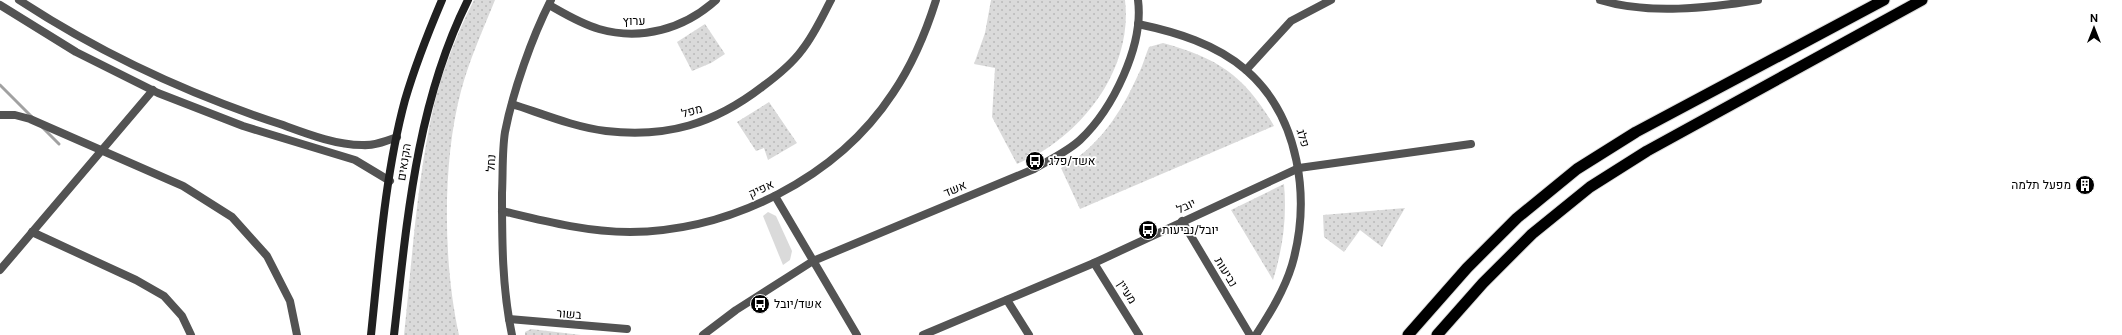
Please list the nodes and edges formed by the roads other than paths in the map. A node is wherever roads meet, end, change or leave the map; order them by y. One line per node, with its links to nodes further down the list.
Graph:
1 (19, 0): 20 (street)
2 (442, 0): 20 (main road, הקנאים)
3 (468, 0): 38 (main road, הקנאים)
4 (716, 0): 13 (street, ערוץ)
5 (831, 0): 18 (street, מפל)
6 (936, 0): 25 (street, אפיק)
7 (1138, 0): 15 (street, אשד)
8 (1331, 0): 16 (street)
9 (1600, 0): 10 (street)
10 (1758, 0)
11 (1884, 0): 47 (highway)
12 (1922, 0): 48 (highway)
13 (550, 2): 18 (street, נחל)
14 (0, 5): 17 (street)
15 (1138, 24): 16 (street, פלג); 29 (street, אשד)
16 (1246, 70): 23 (street, פלג)
17 (153, 90): 22 (street); 24 (street)
18 (512, 104): 26 (street, נחל)
19 (0, 115): 22 (street)
20 (397, 137): 24 (main road, הקנאים)
21 (1471, 144): 23 (street, יובל)
22 (101, 150): 28 (street); 36 (street)
23 (1299, 168): 27 (street, יובל); 46 (street, פלג)
24 (390, 182): 37 (main road, הקנאים)
25 (775, 196): 26 (street, אפיק); 29 (street)
26 (502, 211): 33 (street, נחל)
27 (1182, 221): 30 (street, יובל); 45 (street, נביעות)
28 (32, 232): 31 (street); 35 (street)
29 (813, 261): 40 (street, אשד); 41 (street)
30 (1094, 263): 32 (street, יובל); 44 (street, מעיין)
31 (0, 270)
32 (1007, 300): 42 (street, יובל); 43 (street)
33 (509, 319): 34 (street, בשור); 39 (street, נחל)
34 (627, 329)
35 (191, 335)
36 (297, 335)
37 (371, 335)
38 (394, 335)
39 (512, 335)
40 (703, 335)
41 (857, 335)
42 (923, 335)
43 (1029, 335)
44 (1139, 335)
45 (1250, 335)
46 (1256, 335)
47 (1408, 335)
48 (1437, 335)

